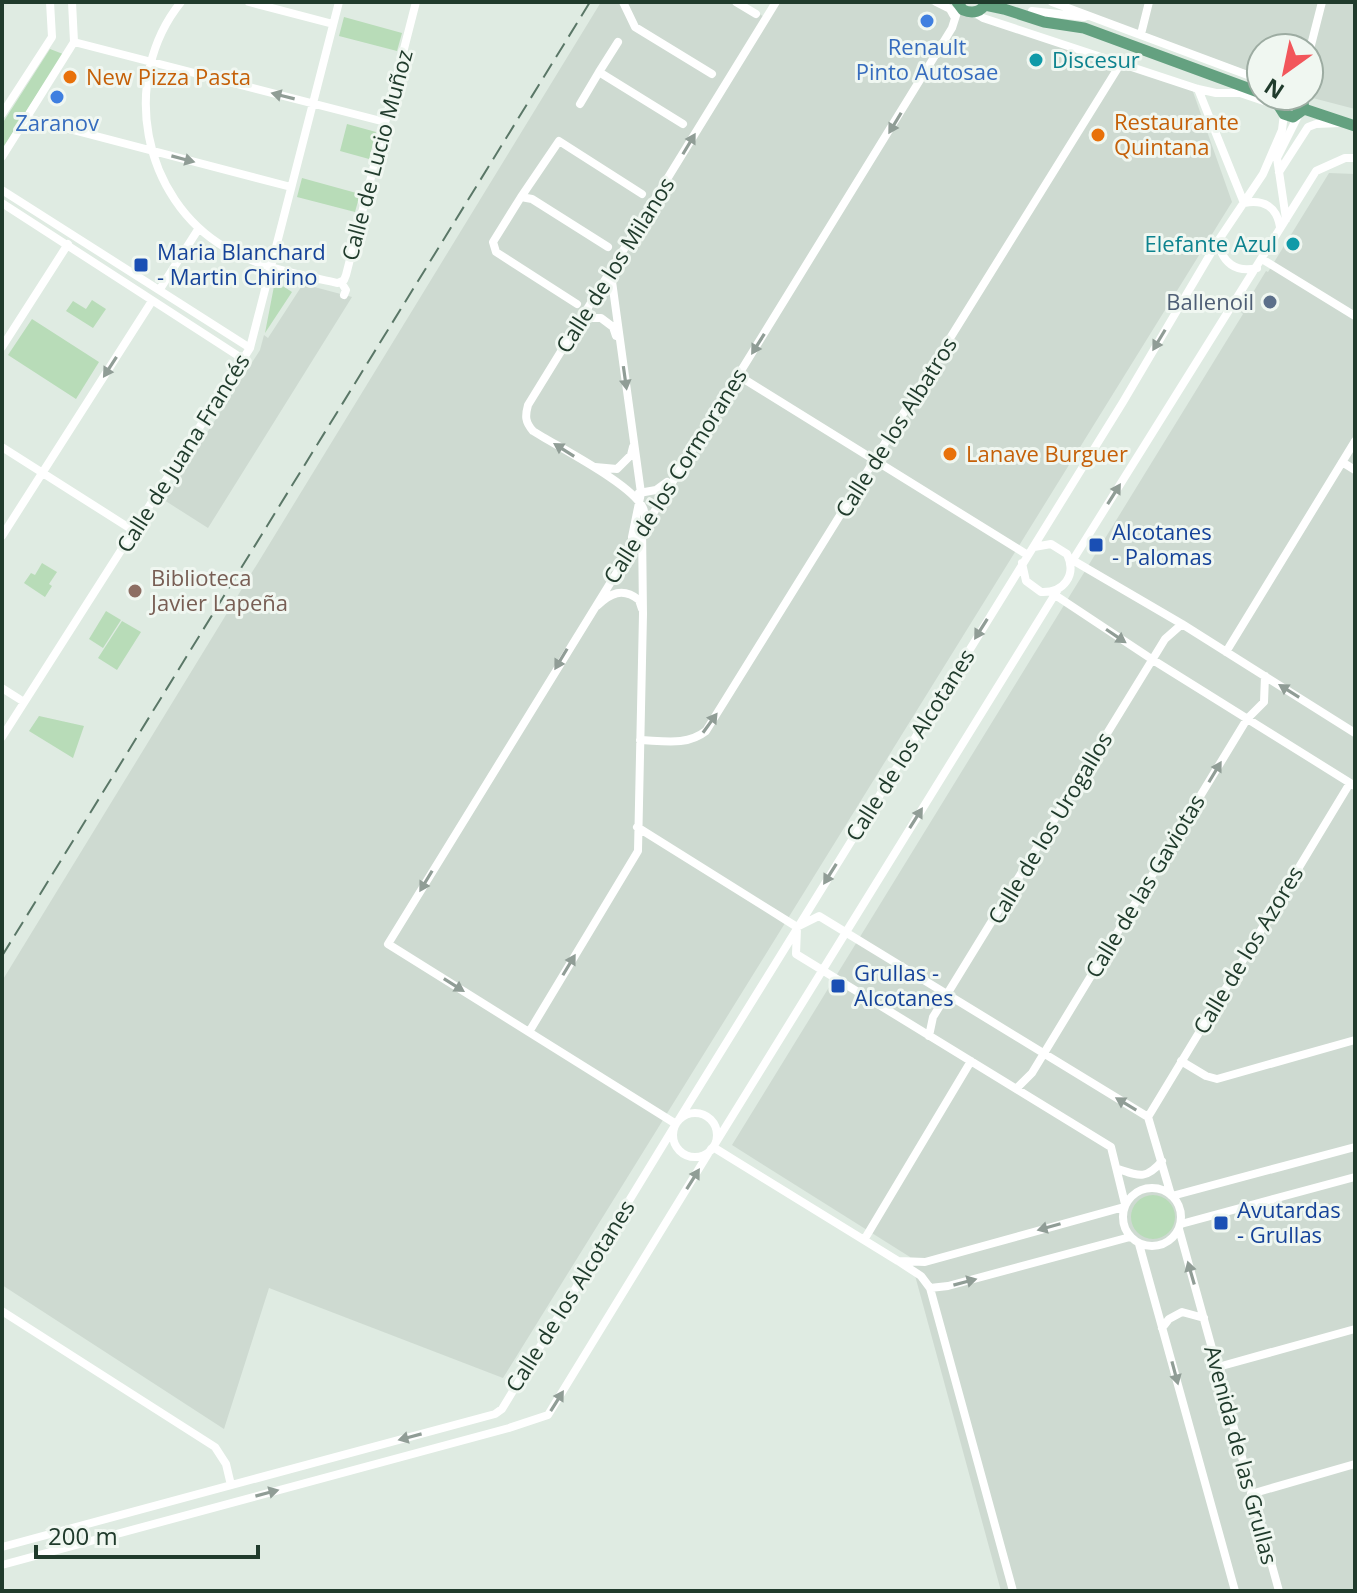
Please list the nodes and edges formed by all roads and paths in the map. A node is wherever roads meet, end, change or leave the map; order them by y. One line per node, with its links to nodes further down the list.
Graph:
1 (50, 2): 39 (street)
2 (72, 2): 25 (street)
3 (181, 2): 27 (street, Calle de Lucio Muñoz)
4 (249, 2): 21 (street)
5 (339, 2): 21 (street, Calle de Juana Francés)
6 (416, 2): 41 (street, Calle de Lucio Muñoz)
7 (623, 2): 30 (street)
8 (736, 2): 18 (street)
9 (776, 2): 64 (street, Calle de los Milanos, one-way to 9)
10 (936, 2): 19 (street)
11 (1005, 2): 17 (main road)
12 (1052, 2): 17 (street); 20 (street)
13 (1149, 2): 24 (street)
14 (1322, 2): 23 (street)
15 (958, 4): 16 (main road); 19 (street, Calle de los Cormoranes)
16 (982, 7): 22 (main road); 28 (street)
17 (1032, 11): 20 (street); 22 (main road)
18 (756, 14)
19 (955, 18): 76 (street, Calle de los Cormoranes, one-way to 76)
20 (1097, 18): 24 (street)
21 (333, 24): 35 (street, Calle de Juana Francés)
22 (1084, 28): 32 (main road)
23 (1314, 32)
24 (1141, 34): 31 (street)
25 (74, 42): 27 (street); 40 (street)
26 (618, 42): 29 (street)
27 (151, 62): 35 (street, one-way to 27); 44 (street, Calle de Lucio Muñoz)
28 (1121, 63): 33 (street); 80 (street, Calle de los Albatros)
29 (599, 72): 36 (street); 42 (street)
30 (712, 74)
31 (1245, 74)
32 (1245, 87)
33 (1198, 89): 34 (street); 53 (street)
34 (1245, 94)
35 (313, 104): 41 (street); 48 (street, Calle de Juana Francés)
36 (580, 104)
37 (1280, 112): 53 (street, Calle de los Alcotanes)
38 (1301, 113): 43 (main road); 47 (street)
39 (2, 114)
40 (27, 118): 44 (street); 45 (street)
41 (385, 122): 65 (street, Calle de Lucio Muñoz)
42 (683, 124)
43 (1352, 124): 47 (street)
44 (152, 151): 48 (street, one-way to 48); 55 (street, Calle de Lucio Muñoz)
45 (2, 157)
46 (1355, 158): 54 (street)
47 (1279, 173): 54 (street)
48 (291, 187): 62 (street, Calle de Juana Francés)
49 (2, 190): 57 (street)
50 (642, 194): 51 (street)
51 (521, 197): 60 (street); 69 (street)
52 (2, 203): 59 (street)
53 (1244, 203): 56 (street); 58 (street, Calle de los Alcotanes)
54 (1286, 219): 56 (street)
55 (199, 228): 62 (street, Calle de Lucio Muñoz); 66 (street)
56 (1280, 228): 61 (street)
57 (74, 235): 59 (street); 66 (street)
58 (1218, 241): 63 (street); 91 (street, Calle de los Alcotanes, one-way to 91)
59 (67, 246): 68 (street); 72 (street)
60 (608, 247)
61 (1262, 259): 63 (street); 70 (street)
62 (271, 267): 65 (street, Calle de Lucio Muñoz); 73 (street, Calle de Juana Francés)
63 (1257, 268): 92 (street, one-way to 63)
64 (611, 273): 71 (street, Calle de los Milanos); 74 (street)
65 (341, 282): 67 (street)
66 (160, 289): 73 (street)
67 (344, 295)
68 (152, 301): 75 (street); 84 (street, one-way to 84)
69 (577, 304)
70 (1355, 316)
71 (575, 329): 74 (street); 82 (street, Calle de los Milanos, one-way to 71)
72 (2, 347)
73 (250, 348): 75 (street, Calle de Juana Francés)
74 (621, 348): 78 (street, one-way to 78)
75 (243, 359): 88 (street, Calle de Juana Francés)
76 (739, 376): 80 (street); 85 (street, Calle de los Cormoranes)
77 (1355, 441): 81 (street)
78 (634, 442): 82 (street); 86 (street)
79 (2, 447): 84 (street)
80 (875, 462): 91 (street); 105 (street, Calle de los Albatros, one-way to 80)
81 (1342, 462): 83 (street); 97 (street)
82 (589, 466): 86 (street, Calle de los Milanos)
83 (1355, 470)
84 (42, 473): 88 (street); 89 (street)
85 (673, 478): 86 (street); 87 (street, Calle de los Cormoranes)
86 (640, 498): 87 (street); 90 (street)
87 (642, 527): 90 (street, Calle de los Cormoranes); 94 (street)
88 (134, 531): 101 (street, Calle de Juana Francés)
89 (2, 536)
90 (631, 545): 95 (street, Calle de los Cormoranes)
91 (1027, 555): 92 (street); 93 (street); 108 (street, Calle de los Alcotanes, one-way to 108)
92 (1071, 560): 93 (street); 96 (street)
93 (1054, 593): 98 (street, one-way to 98); 109 (street, Calle de los Alcotanes, one-way to 93)
94 (643, 614): 95 (street); 105 (street)
95 (588, 615): 112 (street, Calle de los Cormoranes, one-way to 112)
96 (1182, 624): 97 (street); 98 (street, Calle de los Urogallos)
97 (1226, 652): 99 (street)
98 (1153, 660): 102 (street); 111 (street, Calle de los Urogallos)
99 (1265, 676): 102 (street, Calle de las Gaviotas); 103 (street, one-way to 99)
100 (2, 688): 101 (street)
101 (24, 702): 104 (street, Calle de Juana Francés)
102 (1247, 719): 106 (street); 115 (street, Calle de las Gaviotas, one-way to 102)
103 (1355, 733)
104 (2, 737)
105 (640, 740): 107 (street)
106 (1353, 784): 117 (street, Calle de los Azores)
107 (637, 827): 108 (street); 112 (street, one-way to 107)
108 (797, 927): 109 (street); 110 (street); 120 (street, Calle de los Alcotanes)
109 (846, 932): 110 (street, Calle de los Alcotanes); 111 (street)
110 (822, 971): 113 (street); 121 (street, Calle de los Alcotanes)
111 (947, 996): 113 (street); 115 (street)
112 (529, 1032): 120 (street)
113 (929, 1036): 116 (street)
114 (1355, 1040): 117 (street)
115 (1043, 1054): 118 (street); 119 (street, one-way to 115)
116 (971, 1061): 118 (street); 130 (street)
117 (1181, 1061): 119 (street, Calle de los Azores)
118 (1016, 1089): 124 (street)
119 (1148, 1117): 123 (street)
120 (676, 1124): 121 (street); 121 (street); 140 (street, Calle de los Alcotanes, one-way to 140)
121 (713, 1147): 130 (street); 143 (street, Calle de los Alcotanes, one-way to 121)
122 (1355, 1147): 126 (street)
123 (1162, 1161): 124 (street); 126 (street)
124 (1118, 1169): 127 (street)
125 (1355, 1177): 128 (street)
126 (1172, 1195): 127 (street); 128 (street)
127 (1125, 1206): 129 (street); 132 (street, one-way to 132)
128 (1180, 1227): 131 (street); 135 (street, Avenida de las Grullas, one-way to 128)
129 (1130, 1237): 131 (street); 133 (street, one-way to 129)
130 (864, 1240): 132 (street)
131 (1139, 1244): 136 (street, Avenida de las Grullas)
132 (898, 1261): 133 (street)
133 (930, 1288): 144 (street)
134 (2, 1311): 140 (street)
135 (1204, 1318): 136 (street, Avenida de las Grullas); 138 (street, Avenida de las Grullas)
136 (1162, 1328): 145 (street, Avenida de las Grullas, one-way to 145)
137 (1355, 1329): 138 (street)
138 (1218, 1367): 141 (street, Avenida de las Grullas)
139 (1355, 1464): 141 (street)
140 (231, 1485): 142 (street)
141 (1251, 1494): 146 (street, Avenida de las Grullas)
142 (2, 1547)
143 (2, 1565)
144 (1013, 1591)
145 (1235, 1591)
146 (1279, 1591)

